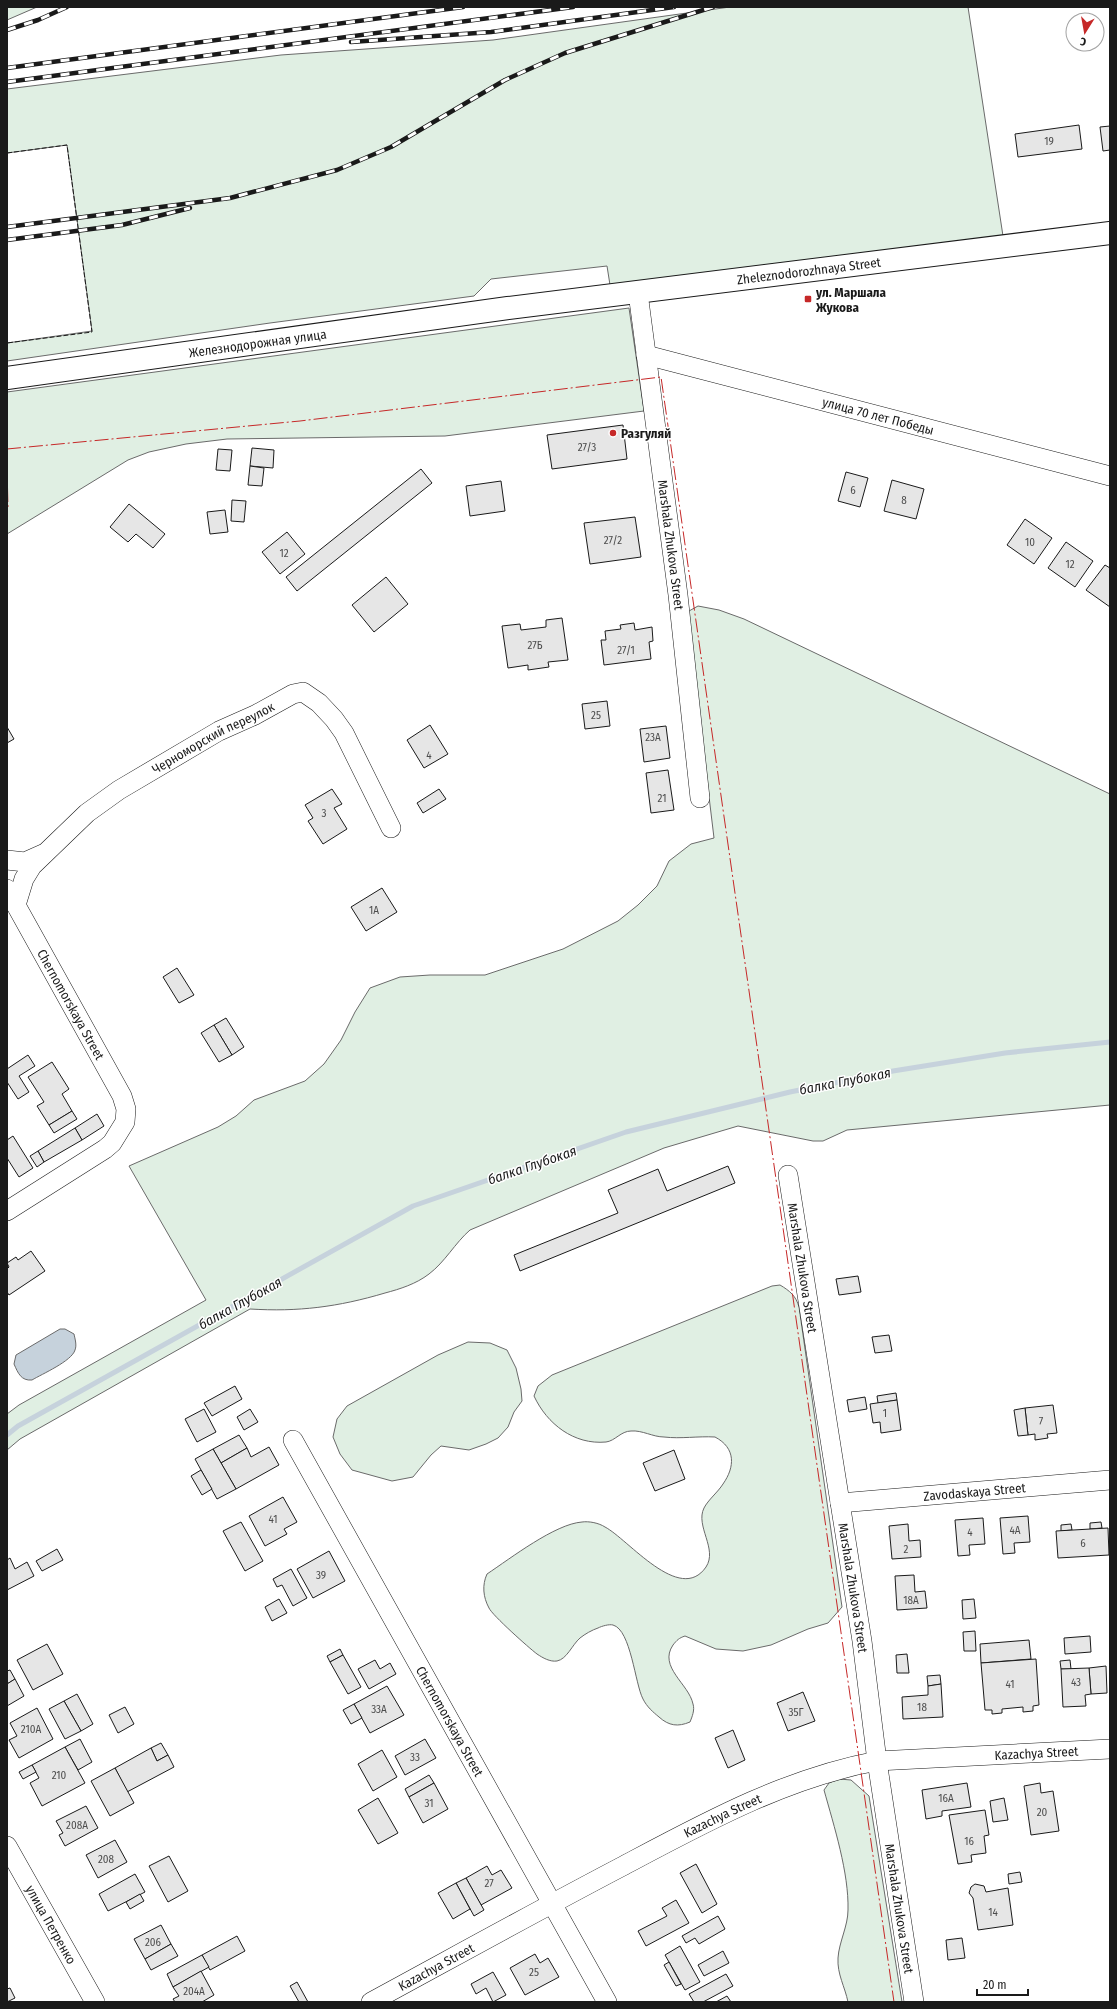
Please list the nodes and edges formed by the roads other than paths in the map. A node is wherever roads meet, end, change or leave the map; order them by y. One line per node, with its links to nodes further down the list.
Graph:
1 (1110, 233): 2 (main road, Zheleznodorozhnaya Street)
2 (638, 293): 3 (street, Marshala Zhukova Street); 4 (main road, Железнодорожная улица)
3 (646, 355): 5 (street, улица 70 лет Победы); 6 (street, Marshala Zhukova Street)
4 (7, 378)
5 (1110, 476)
6 (700, 798)
7 (391, 828): 8 (street, Черноморский переулок)
8 (44, 854): 9 (street); 10 (street, Черноморский переулок)
9 (7, 860)
10 (12, 897): 12 (street, Chernomorskaya Street)
11 (788, 1175): 15 (street, Marshala Zhukova Street)
12 (7, 1211)
13 (293, 1440): 19 (street, Chernomorskaya Street)
14 (1110, 1480): 15 (street, Zavodaskaya Street)
15 (840, 1503): 17 (street, Marshala Zhukova Street)
16 (1110, 1749): 17 (street, Kazachya Street)
17 (877, 1762): 19 (street, Kazachya Street); 23 (street, Marshala Zhukova Street)
18 (7, 1846): 20 (street, улица Петренко)
19 (551, 1903): 21 (street, Kazachya Street); 22 (street, Chernomorskaya Street)
20 (95, 2002)
21 (370, 2002)
22 (607, 2002)
23 (914, 2002)

